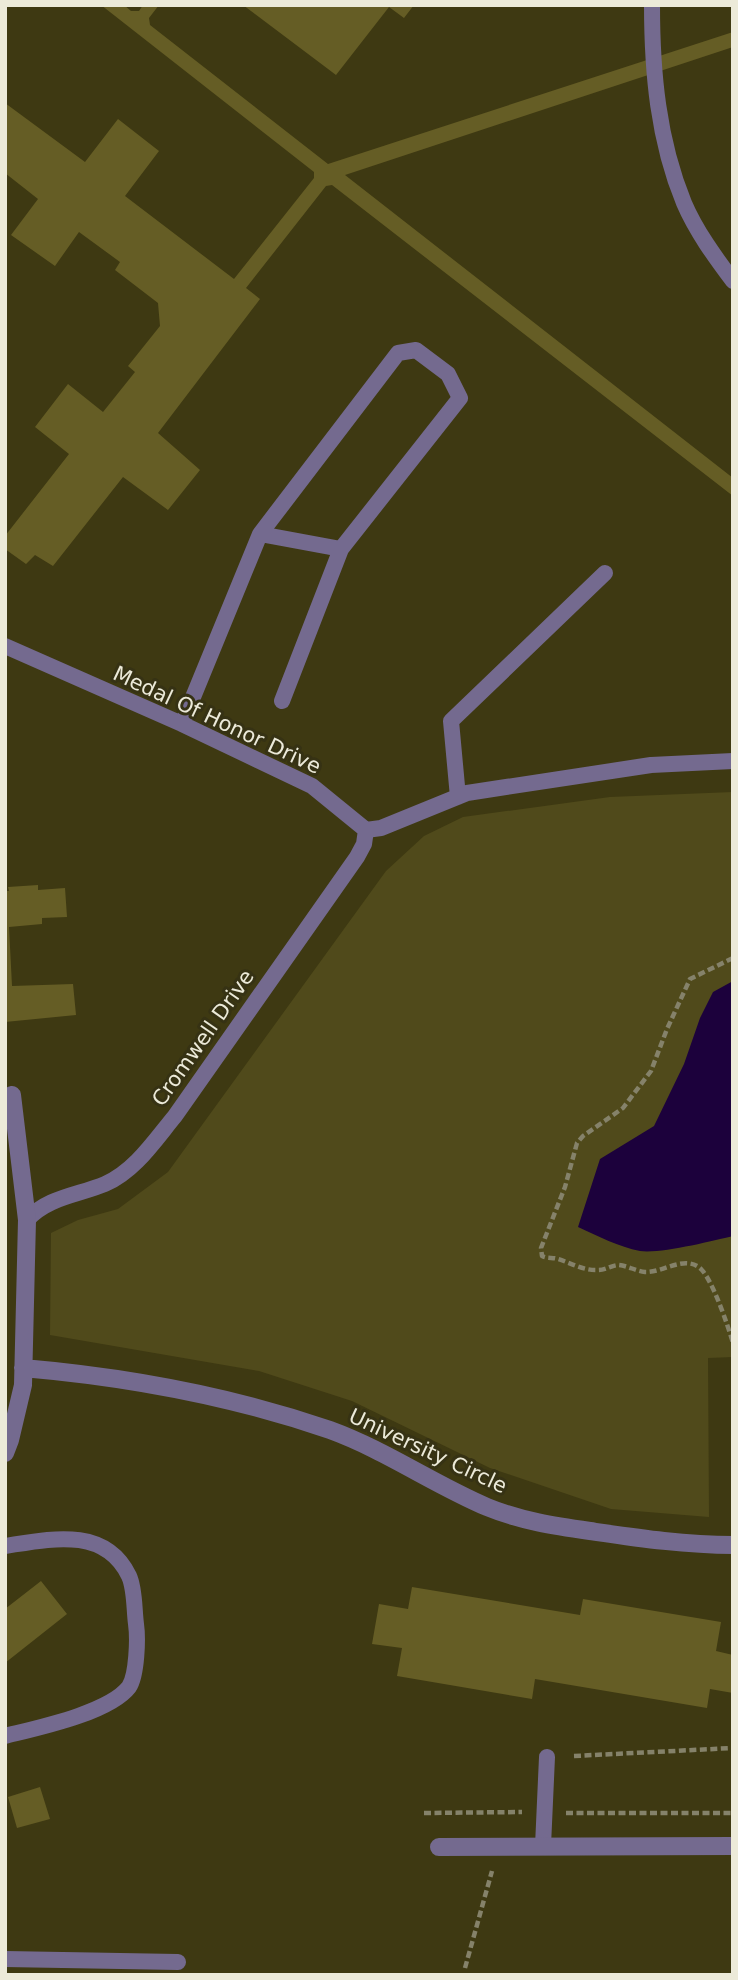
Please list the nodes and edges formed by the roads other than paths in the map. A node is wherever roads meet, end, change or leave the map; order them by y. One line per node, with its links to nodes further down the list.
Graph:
1 (652, 5): 2 (lane)
2 (733, 281)
3 (260, 534): 4 (lane); 4 (lane); 8 (lane)
4 (341, 549): 7 (lane)
5 (605, 573): 10 (lane)
6 (5, 646): 8 (lane, Medal Of Honor Drive)
7 (282, 701)
8 (182, 724): 11 (lane, Medal Of Honor Drive)
9 (733, 761): 10 (lane)
10 (458, 797): 11 (lane)
11 (366, 830): 13 (lane, Cromwell Drive)
12 (12, 1095): 13 (street)
13 (27, 1220): 14 (street)
14 (23, 1368): 15 (street); 16 (street, University Circle)
15 (5, 1453)
16 (733, 1545)
17 (5, 1546): 18 (lane)
18 (5, 1736)
19 (547, 1757): 20 (lane)
20 (543, 1846): 21 (street); 22 (street)
21 (733, 1846)
22 (439, 1847)
23 (5, 1959): 25 (lane)
24 (178, 1962): 25 (lane)
25 (90, 1968)

